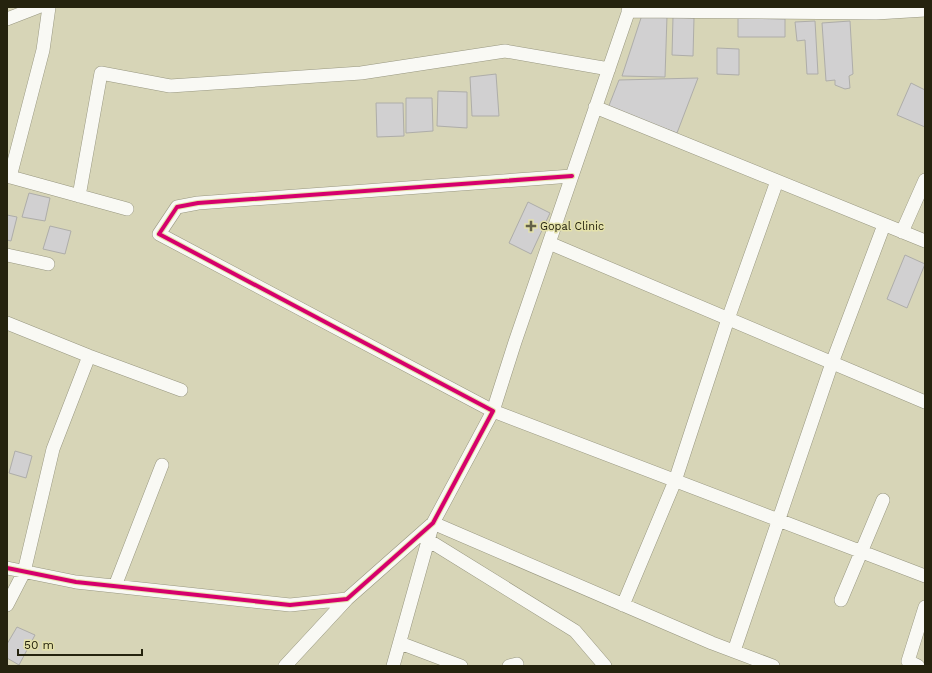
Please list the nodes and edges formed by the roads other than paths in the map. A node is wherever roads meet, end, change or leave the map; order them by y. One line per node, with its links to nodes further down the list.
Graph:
1 (38, 7): 6 (street)
2 (50, 7): 10 (street)
3 (629, 9): 4 (street); 7 (street)
4 (798, 10): 5 (street)
5 (925, 10)
6 (7, 19)
7 (608, 69): 8 (street); 13 (street)
8 (595, 107): 9 (street); 11 (street)
9 (572, 176): 18 (street); 27 (street)
10 (8, 177): 13 (street)
11 (777, 180): 15 (street); 21 (street)
12 (925, 180): 16 (street)
13 (79, 196): 14 (street)
14 (127, 209)
15 (884, 224): 16 (street); 24 (street)
16 (902, 232): 17 (street)
17 (925, 241)
18 (549, 242): 21 (street); 27 (street)
19 (7, 255): 20 (street)
20 (48, 264)
21 (728, 318): 24 (street); 29 (street)
22 (7, 323): 23 (street)
23 (89, 356): 25 (street); 36 (street)
24 (832, 363): 26 (street); 31 (street)
25 (182, 390)
26 (925, 402)
27 (493, 411): 29 (street); 32 (street)
28 (162, 465): 38 (street)
29 (675, 480): 31 (street); 42 (street)
30 (883, 500): 34 (street)
31 (779, 520): 34 (street); 45 (street)
32 (433, 523): 33 (street); 39 (street); 42 (street)
33 (428, 540): 44 (street); 52 (street)
34 (861, 552): 37 (street); 40 (street)
35 (7, 568): 36 (street)
36 (24, 572): 38 (street); 41 (street)
37 (925, 576)
38 (114, 586): 39 (street)
39 (347, 599): 49 (street)
40 (841, 600)
41 (7, 604)
42 (623, 605): 45 (street)
43 (925, 607): 47 (street)
44 (400, 643): 46 (street); 50 (street)
45 (734, 651): 48 (street)
46 (446, 663): 51 (street)
47 (911, 664)
48 (767, 665)
49 (285, 666)
50 (393, 666)
51 (461, 666)
52 (605, 666)

